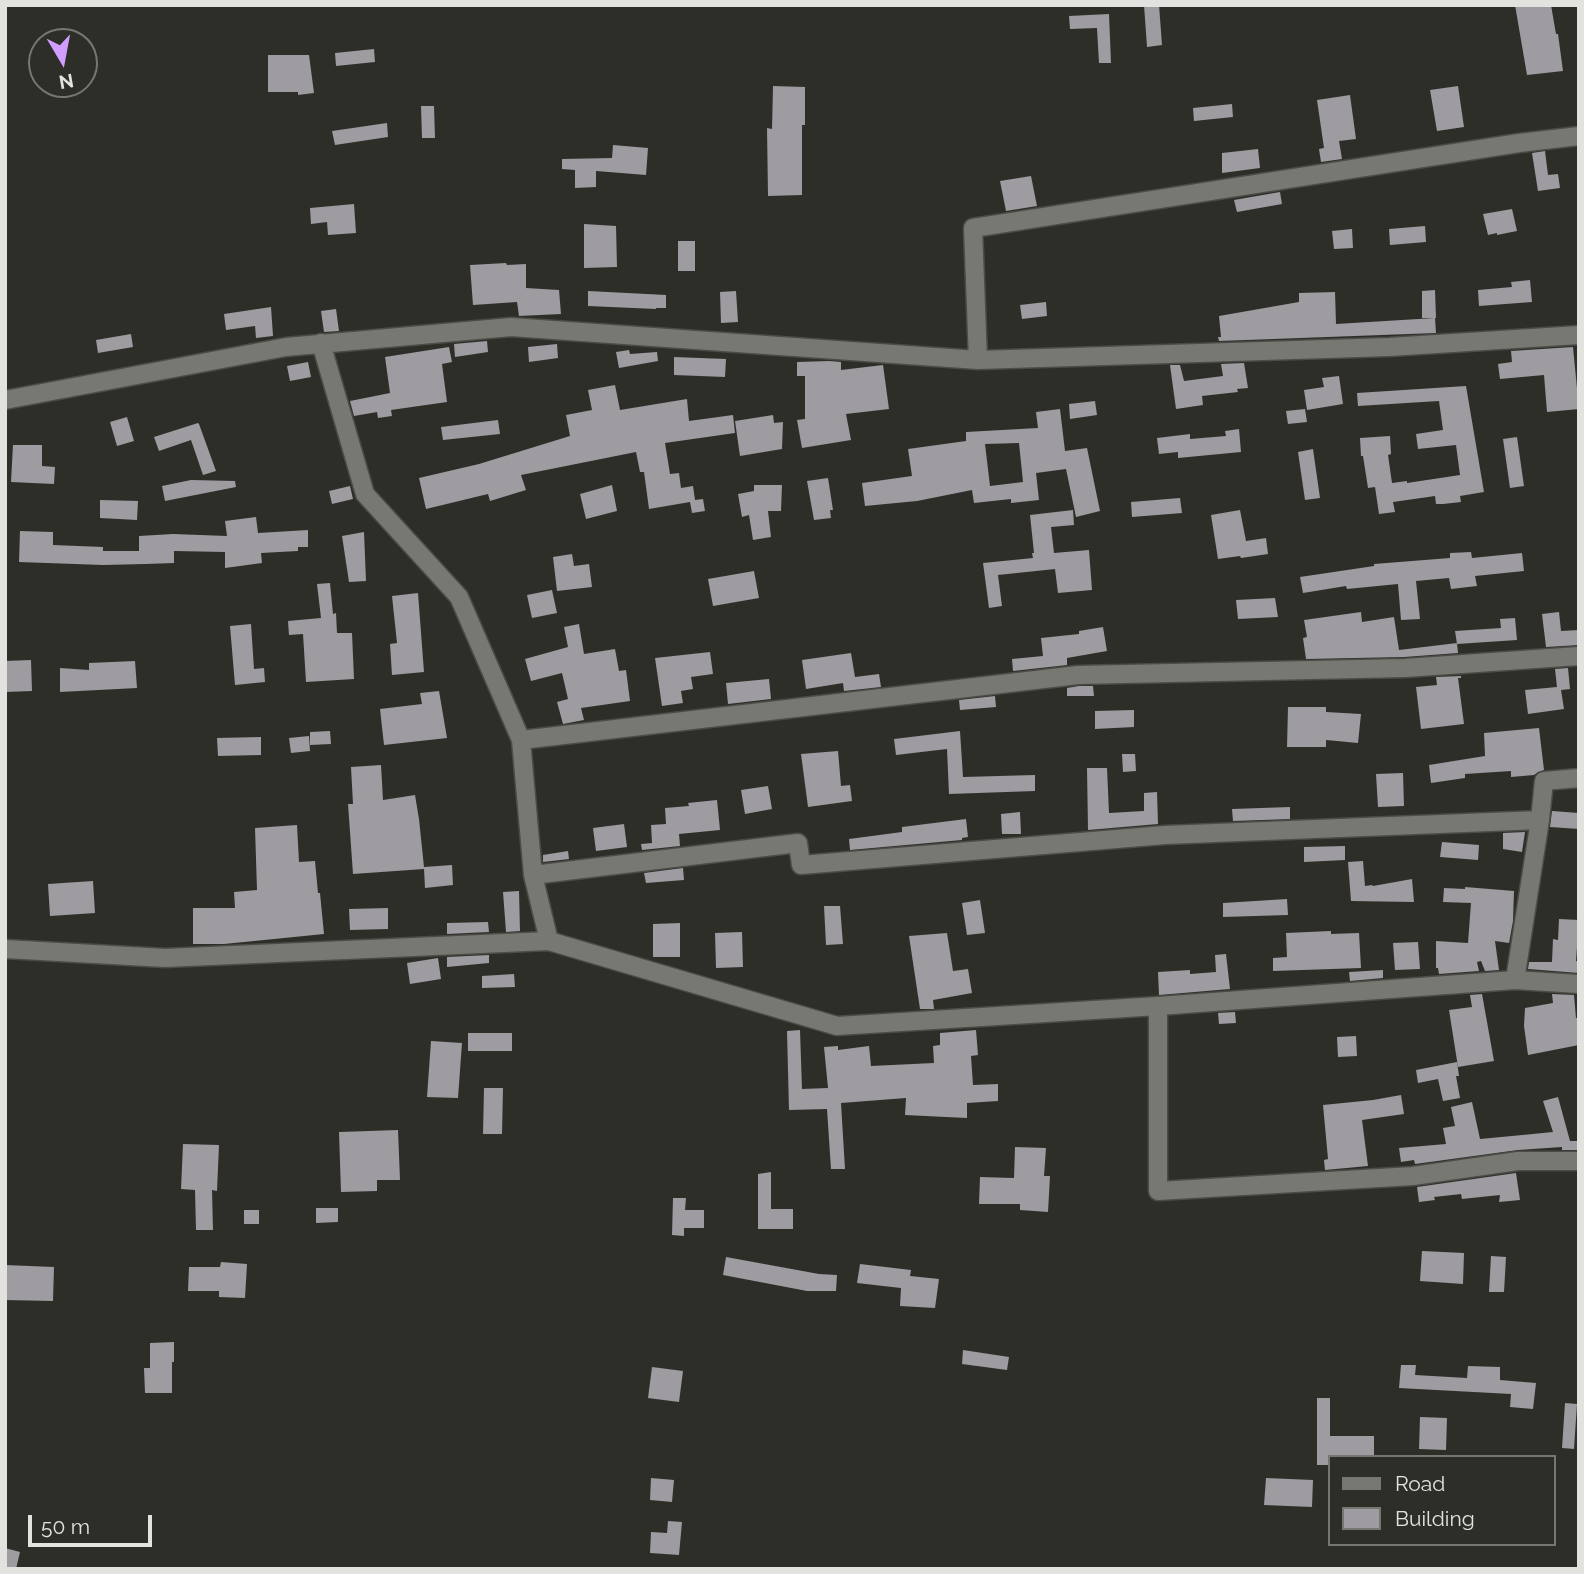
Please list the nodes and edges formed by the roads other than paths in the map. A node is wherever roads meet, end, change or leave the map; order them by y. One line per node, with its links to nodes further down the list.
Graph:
1 (1579, 136): 4 (street)
2 (1579, 335): 4 (street)
3 (321, 343): 4 (street); 5 (street); 7 (street)
4 (978, 360)
5 (5, 400)
6 (1579, 656): 7 (street)
7 (521, 740): 10 (street)
8 (1579, 778): 9 (street)
9 (1540, 820): 10 (street); 13 (street)
10 (533, 875): 11 (street)
11 (549, 941): 12 (street); 15 (street)
12 (5, 949)
13 (1515, 980): 14 (street); 15 (street)
14 (1579, 984)
15 (1158, 1006): 16 (street)
16 (1579, 1161)

